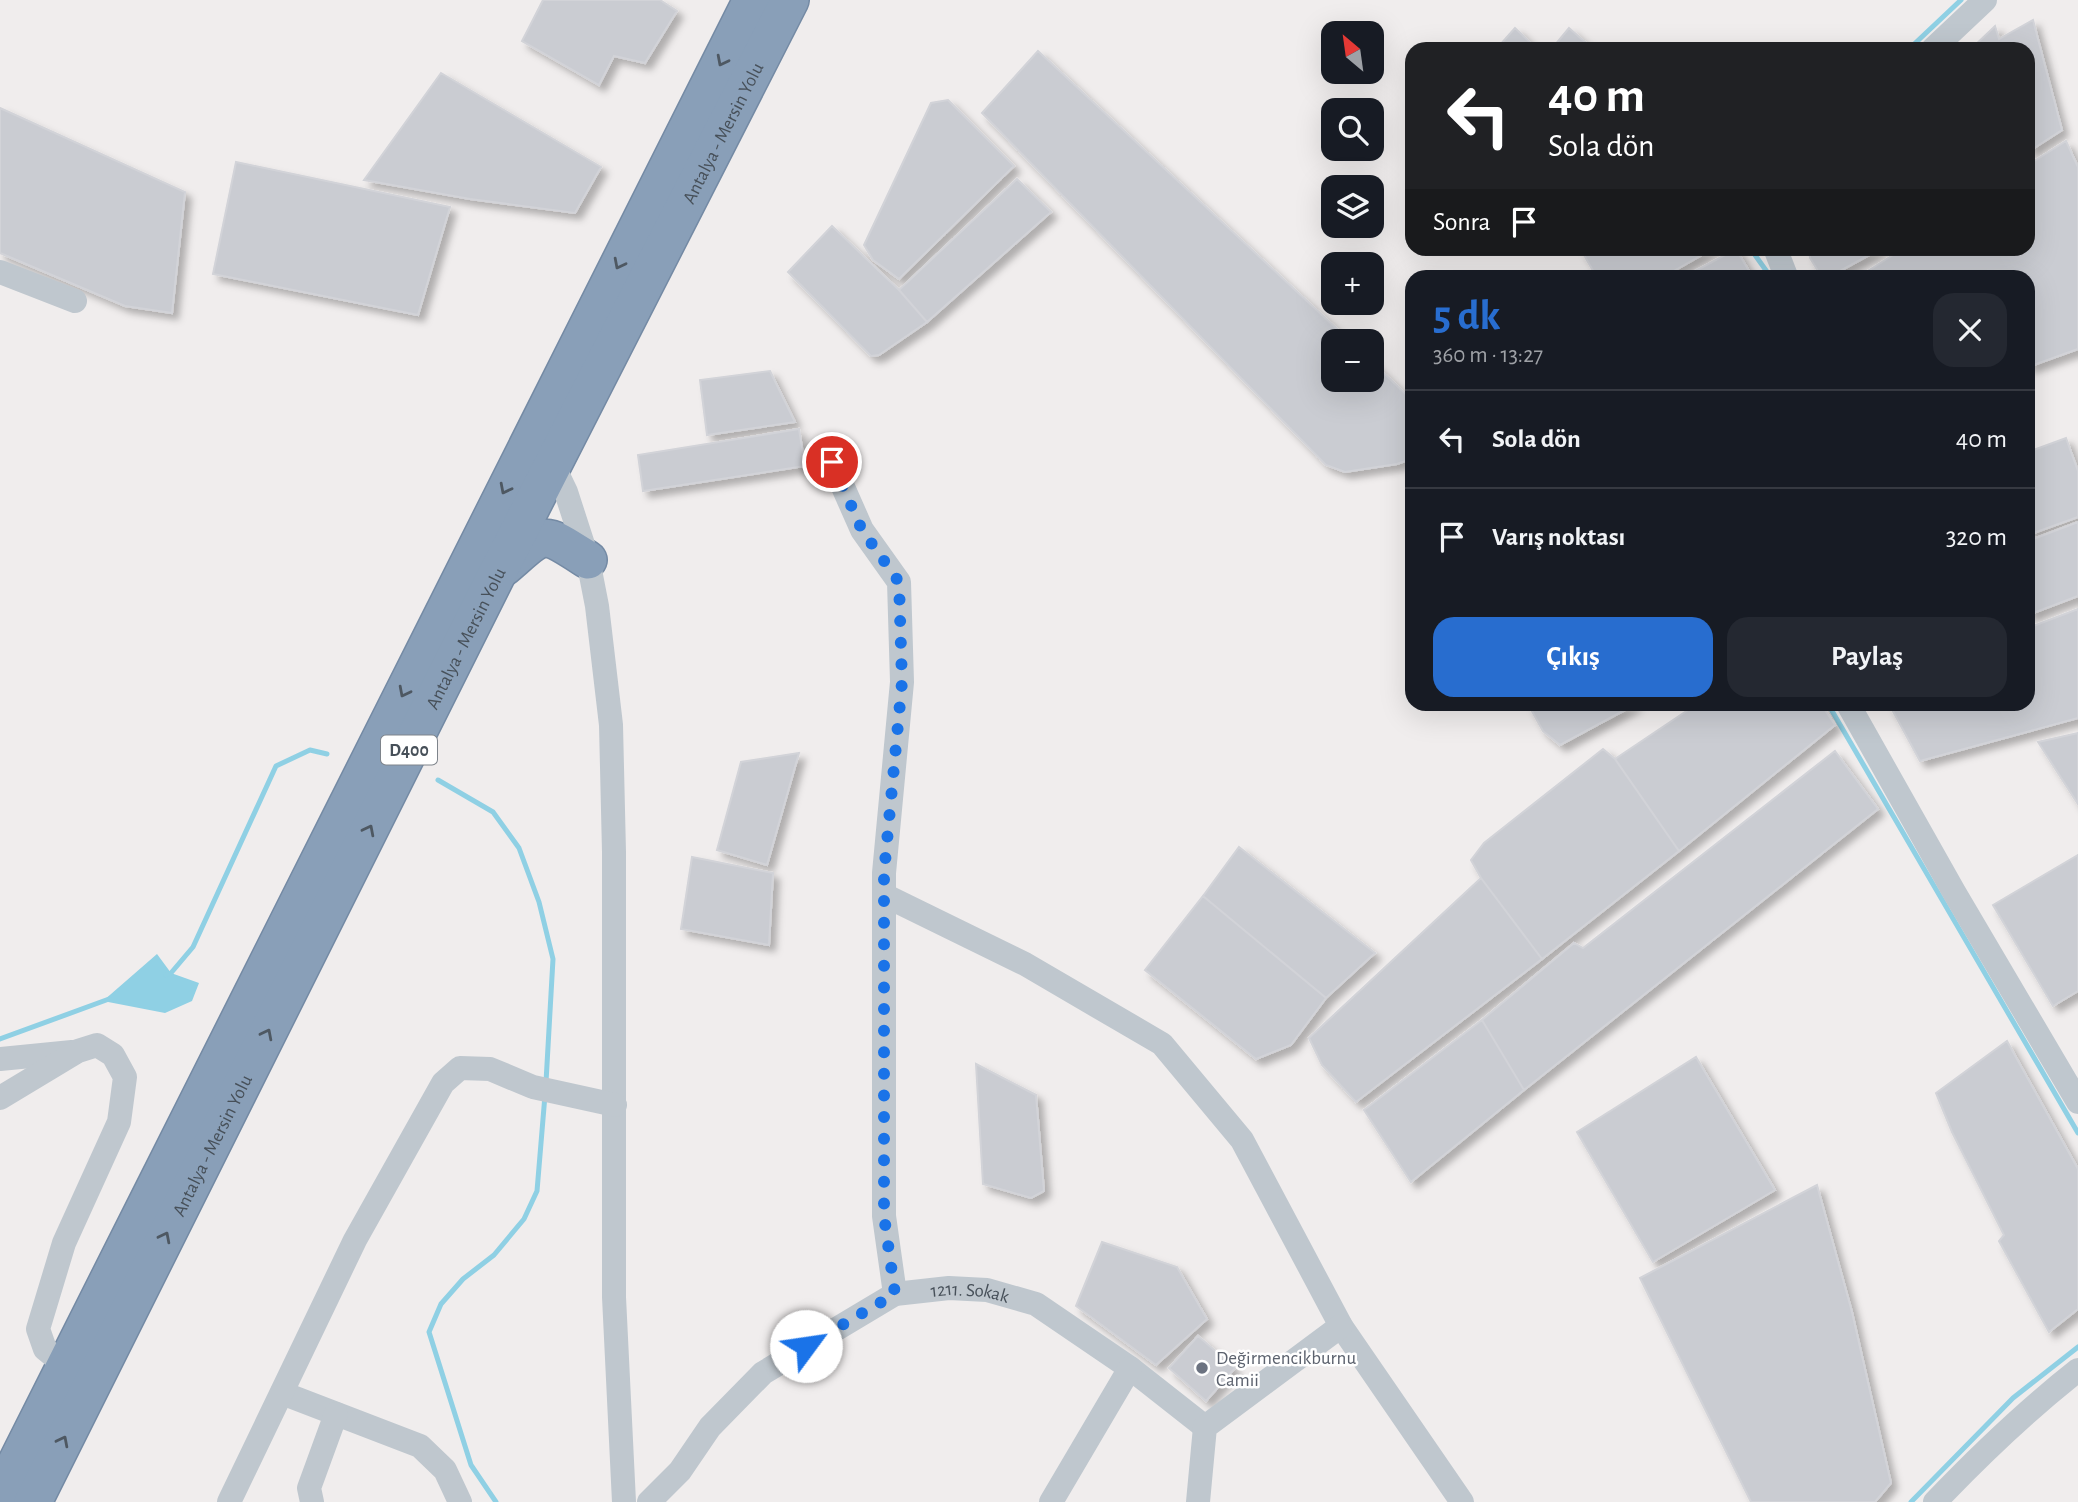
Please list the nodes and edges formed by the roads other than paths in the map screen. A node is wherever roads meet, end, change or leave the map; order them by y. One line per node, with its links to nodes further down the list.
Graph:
1 (752, 0): 7 (highway, Antalya - Mersin Yolu / D400, one-way to 7)
2 (790, 0): 7 (highway, Antalya - Mersin Yolu / D400)
3 (1985, 0): 4 (street)
4 (1940, 42)
5 (0, 272): 6 (street)
6 (75, 301)
7 (539, 458): 9 (street); 10 (highway, Antalya - Mersin Yolu / D400); 20 (highway, Antalya - Mersin Yolu / D400, one-way to 20)
8 (832, 462): 12 (street)
9 (588, 560): 10 (highway); 17 (street)
10 (498, 572): 27 (highway, Antalya - Mersin Yolu / D400, one-way to 10)
11 (1852, 711): 16 (street)
12 (884, 895): 18 (street); 19 (street)
13 (78, 1051): 14 (street); 15 (street); 20 (street)
14 (0, 1059)
15 (0, 1098)
16 (2078, 1102)
17 (615, 1105): 23 (street); 31 (street)
18 (895, 1294): 21 (street, 1211. Sokak); 32 (street, 1211. Sokak)
19 (1341, 1326): 25 (street); 35 (street)
20 (67, 1367): 26 (highway, Antalya - Mersin Yolu / D400)
21 (1130, 1368): 25 (street, 1211. Sokak); 33 (street)
22 (2078, 1370): 36 (street)
23 (282, 1393): 24 (street); 28 (street)
24 (336, 1414): 29 (street); 30 (street)
25 (1205, 1427): 34 (street)
26 (0, 1496)
27 (33, 1502)
28 (229, 1502)
29 (312, 1502)
30 (460, 1502)
31 (624, 1502)
32 (649, 1502)
33 (1051, 1502)
34 (1198, 1502)
35 (1462, 1502)
36 (1935, 1502)

